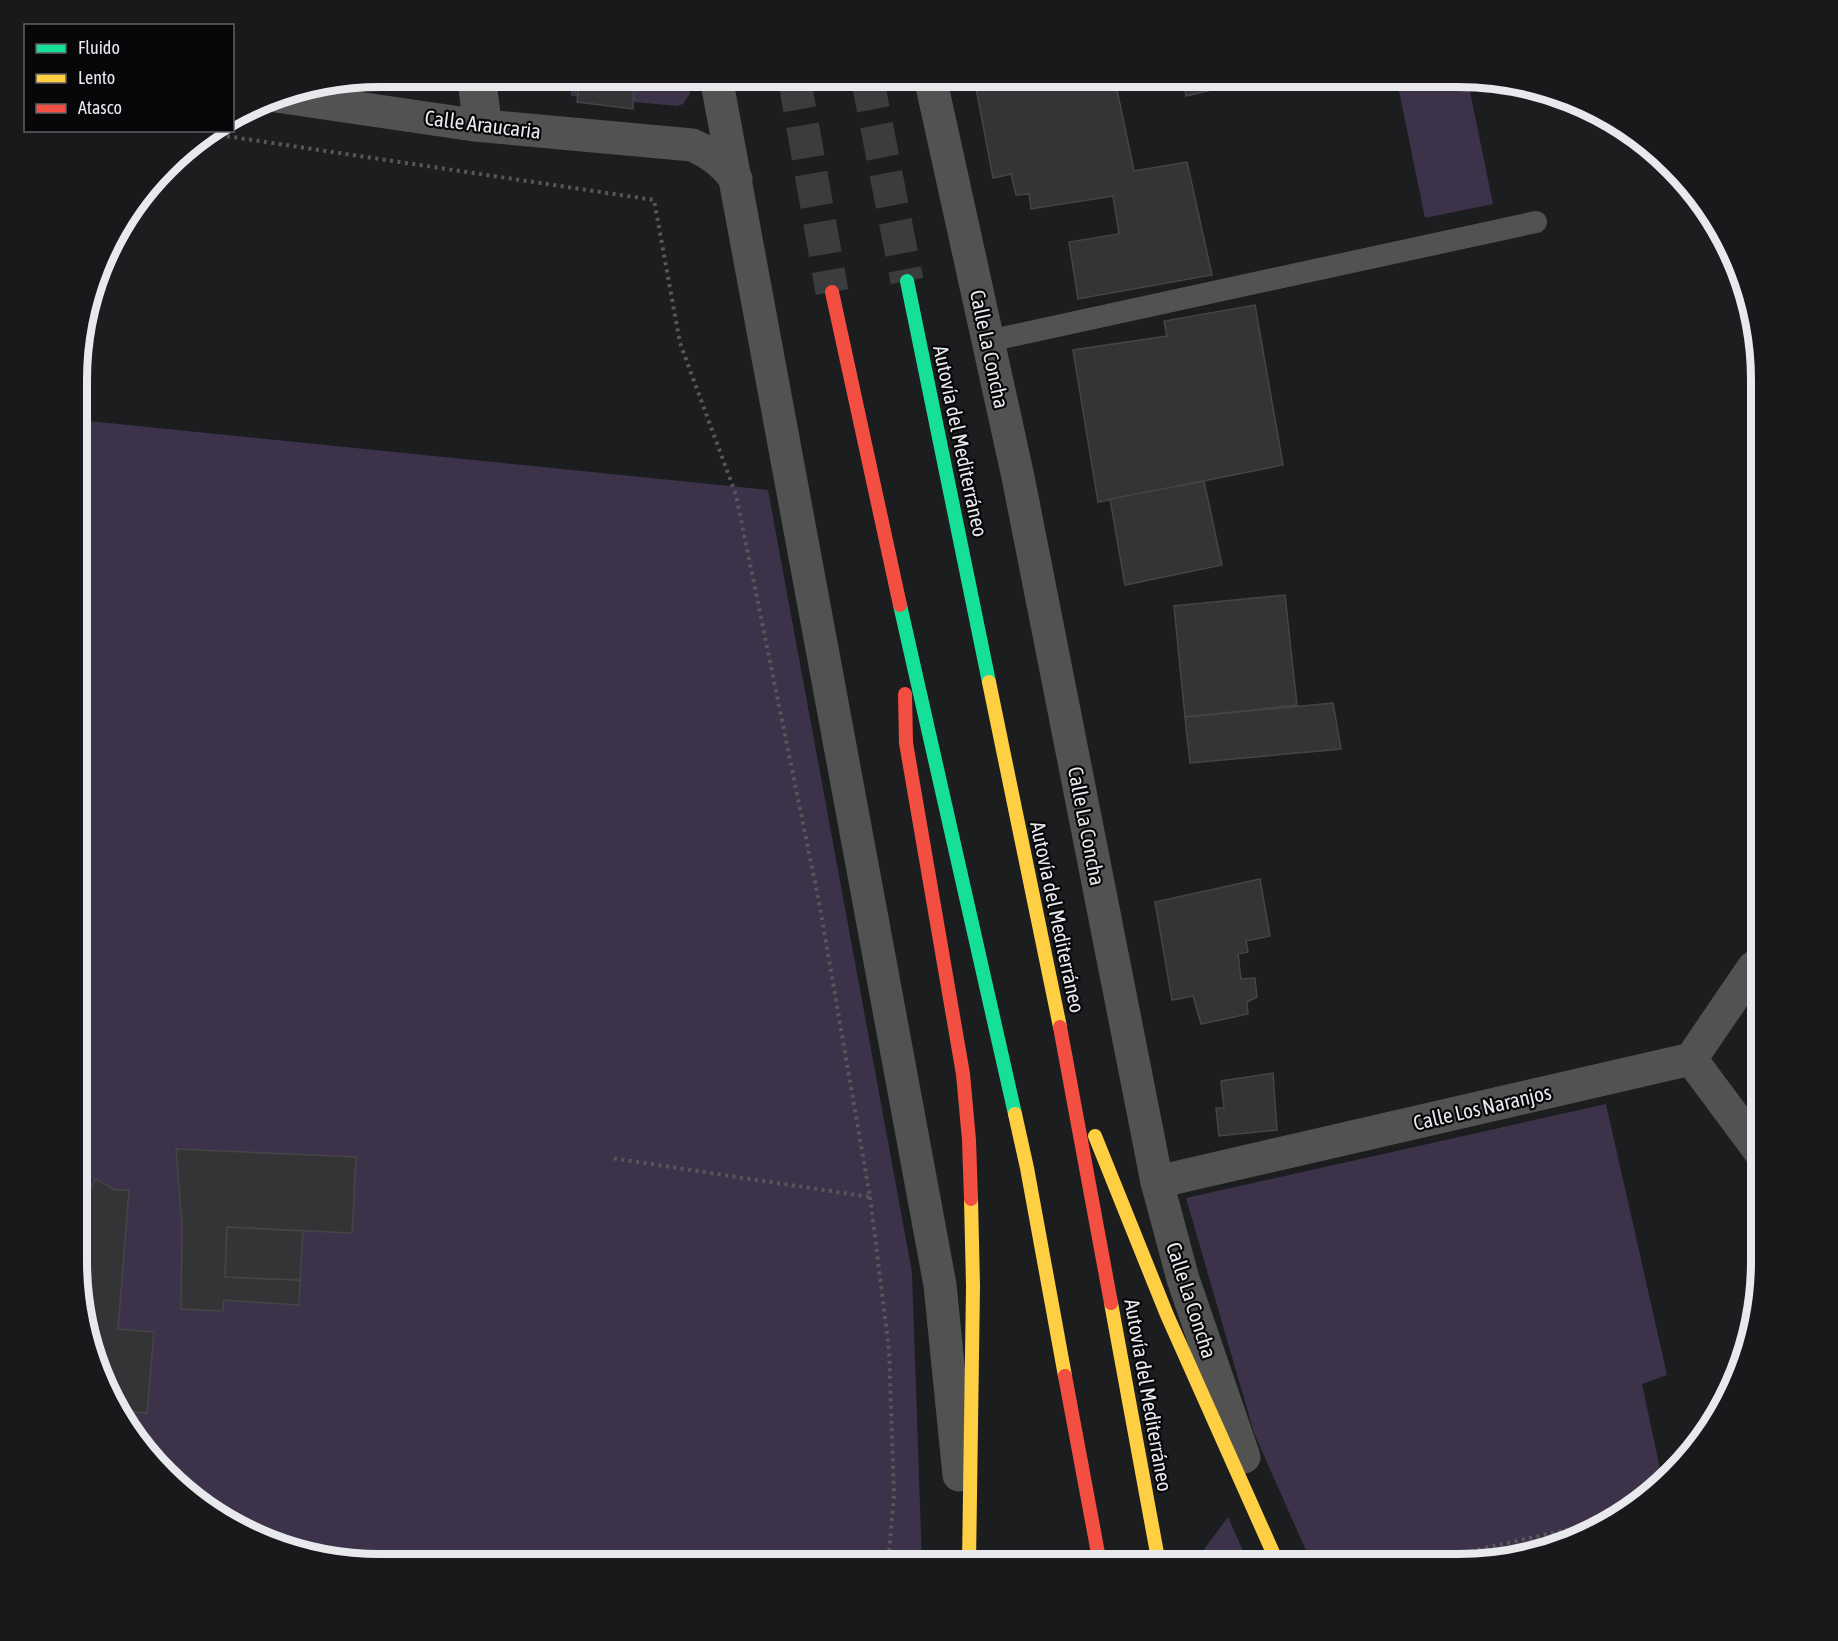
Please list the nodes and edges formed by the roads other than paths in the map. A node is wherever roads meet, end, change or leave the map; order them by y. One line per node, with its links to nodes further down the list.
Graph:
1 (471, 87): 7 (lane)
2 (484, 87): 7 (lane)
3 (718, 87): 8 (street)
4 (718, 87): 9 (street)
5 (932, 87): 13 (street, Calle La Concha)
6 (298, 99): 7 (street, Calle Araucaria)
7 (482, 126): 8 (street, Calle Araucaria)
8 (692, 145): 9 (street, Calle Araucaria)
9 (736, 179): 20 (street)
10 (1536, 222): 13 (lane)
11 (906, 281): 17 (highway, Autovía del Mediterráneo)
12 (832, 292): 14 (highway)
13 (988, 341): 19 (street, Calle La Concha)
14 (902, 614): 21 (highway); 22 (highway)
15 (1751, 971): 16 (street)
16 (1691, 1059): 18 (street); 19 (street, Calle Los Naranjos)
17 (1068, 1068): 23 (highway, Autovía del Mediterráneo); 24 (highway)
18 (1751, 1140)
19 (1157, 1182): 25 (street, Calle La Concha)
20 (967, 1554)
21 (968, 1554)
22 (1098, 1554)
23 (1157, 1554)
24 (1274, 1554)
25 (1276, 1554)

